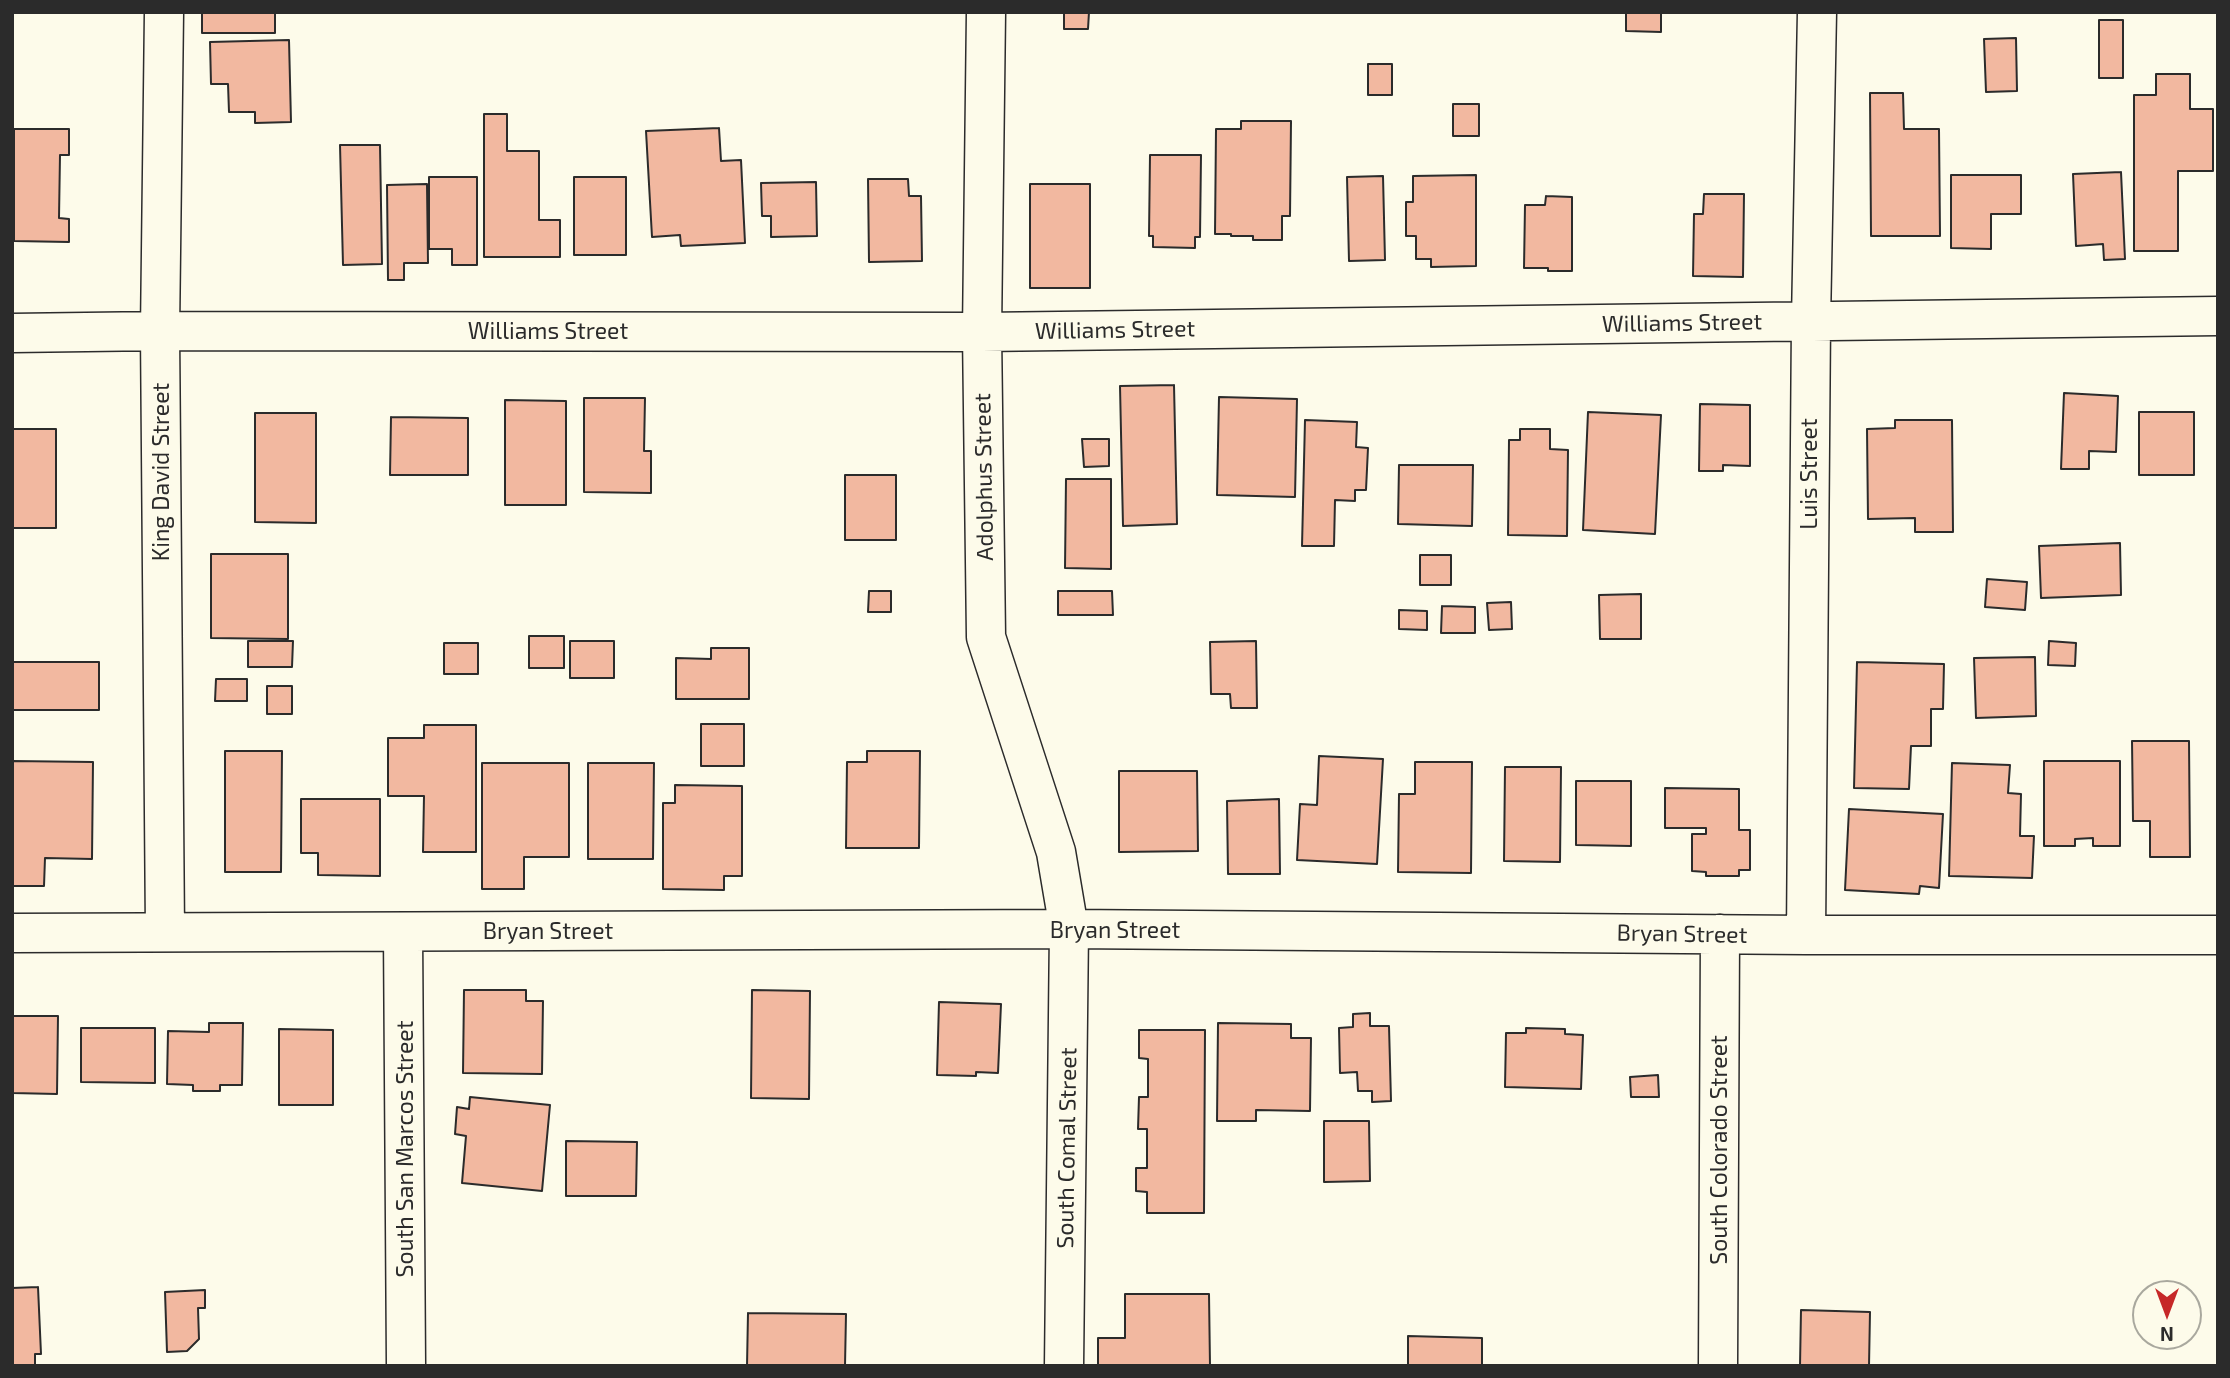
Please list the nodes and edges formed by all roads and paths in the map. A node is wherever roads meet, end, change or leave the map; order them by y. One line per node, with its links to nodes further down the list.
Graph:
1 (164, 12): 6 (street, King David Street)
2 (985, 12): 7 (street, Adolphus Street)
3 (1817, 12): 5 (street, Luis Street)
4 (2218, 316): 5 (street, Williams Street)
5 (1811, 321): 7 (street, Williams Street); 14 (street, Luis Street)
6 (160, 331): 7 (street, Williams Street); 8 (street, Williams Street); 10 (street, King David Street)
7 (982, 332): 9 (street, Adolphus Street)
8 (12, 333)
9 (1069, 929): 11 (street, Bryan Street); 13 (street, Bryan Street); 17 (street, South Comal Street)
10 (165, 932): 11 (street, Bryan Street); 12 (street, Bryan Street)
11 (403, 932): 16 (street, South San Marcos Street)
12 (12, 933)
13 (1720, 934): 14 (street, Bryan Street); 18 (street, South Colorado Street)
14 (1806, 935): 15 (street, Bryan Street)
15 (2218, 935)
16 (406, 1366)
17 (1065, 1366)
18 (1718, 1366)

